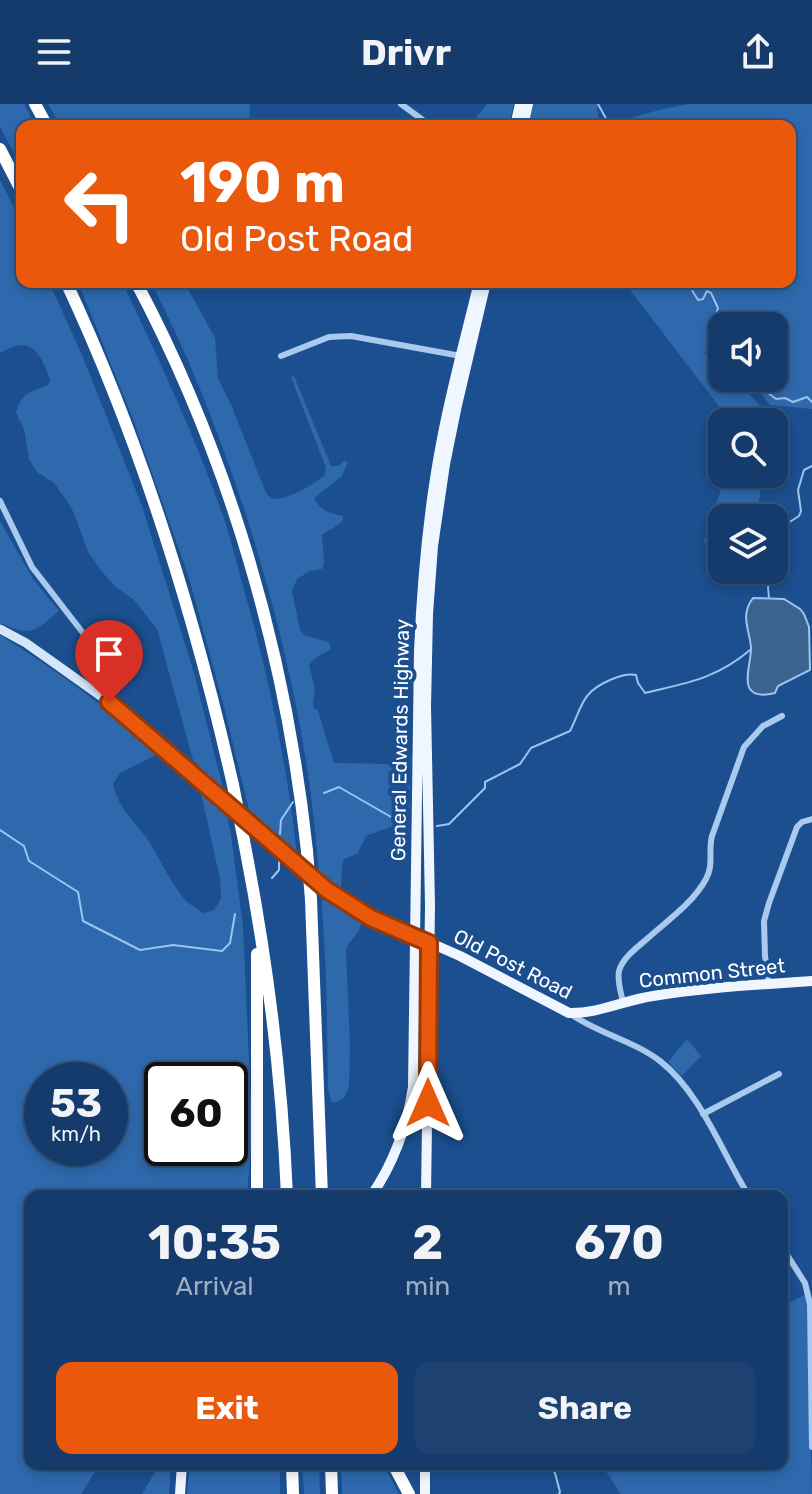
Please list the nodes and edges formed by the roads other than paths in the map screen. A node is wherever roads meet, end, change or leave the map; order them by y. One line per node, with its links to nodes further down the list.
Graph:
1 (401, 104): 2 (street)
2 (423, 120)
3 (0, 149): 4 (highway)
4 (16, 180)
5 (69, 288): 16 (highway, bridge)
6 (139, 288): 29 (highway, bridge)
7 (478, 288): 10 (main road, General Edwards Highway)
8 (485, 288): 18 (main road, General Edwards Highway)
9 (281, 356): 10 (street)
10 (461, 356): 17 (main road, General Edwards Highway)
11 (0, 501): 13 (street)
12 (0, 629): 13 (main road, Old Post Road)
13 (106, 699): 17 (main road, Old Post Road)
14 (782, 716): 21 (street)
15 (812, 819): 20 (street)
16 (258, 919): 27 (highway); 28 (highway)
17 (415, 937): 18 (main road, Old Post Road); 30 (main road, General Edwards Highway)
18 (429, 943): 23 (main road, Old Post Road); 31 (main road, General Edwards Highway)
19 (812, 981): 20 (main road, Common Street)
20 (769, 984): 21 (main road, Common Street)
21 (623, 1002): 22 (main road, Common Street)
22 (596, 1010): 23 (main road, Common Street); 24 (street, Old Post Road)
23 (569, 1013): 24 (street, Old Post Road)
24 (598, 1029): 26 (street, Old Post Road)
25 (779, 1074): 26 (street)
26 (703, 1114): 32 (street, Old Post Road)
27 (257, 1190)
28 (287, 1190)
29 (322, 1190)
30 (375, 1190)
31 (426, 1190)
32 (745, 1190)
33 (788, 1256): 34 (street)
34 (812, 1447)
35 (182, 1470): 40 (main road)
36 (292, 1470): 41 (highway)
37 (331, 1470): 42 (highway)
38 (396, 1470): 43 (highway)
39 (425, 1470): 44 (main road)
40 (180, 1494)
41 (293, 1494)
42 (332, 1494)
43 (409, 1494)
44 (425, 1494)

